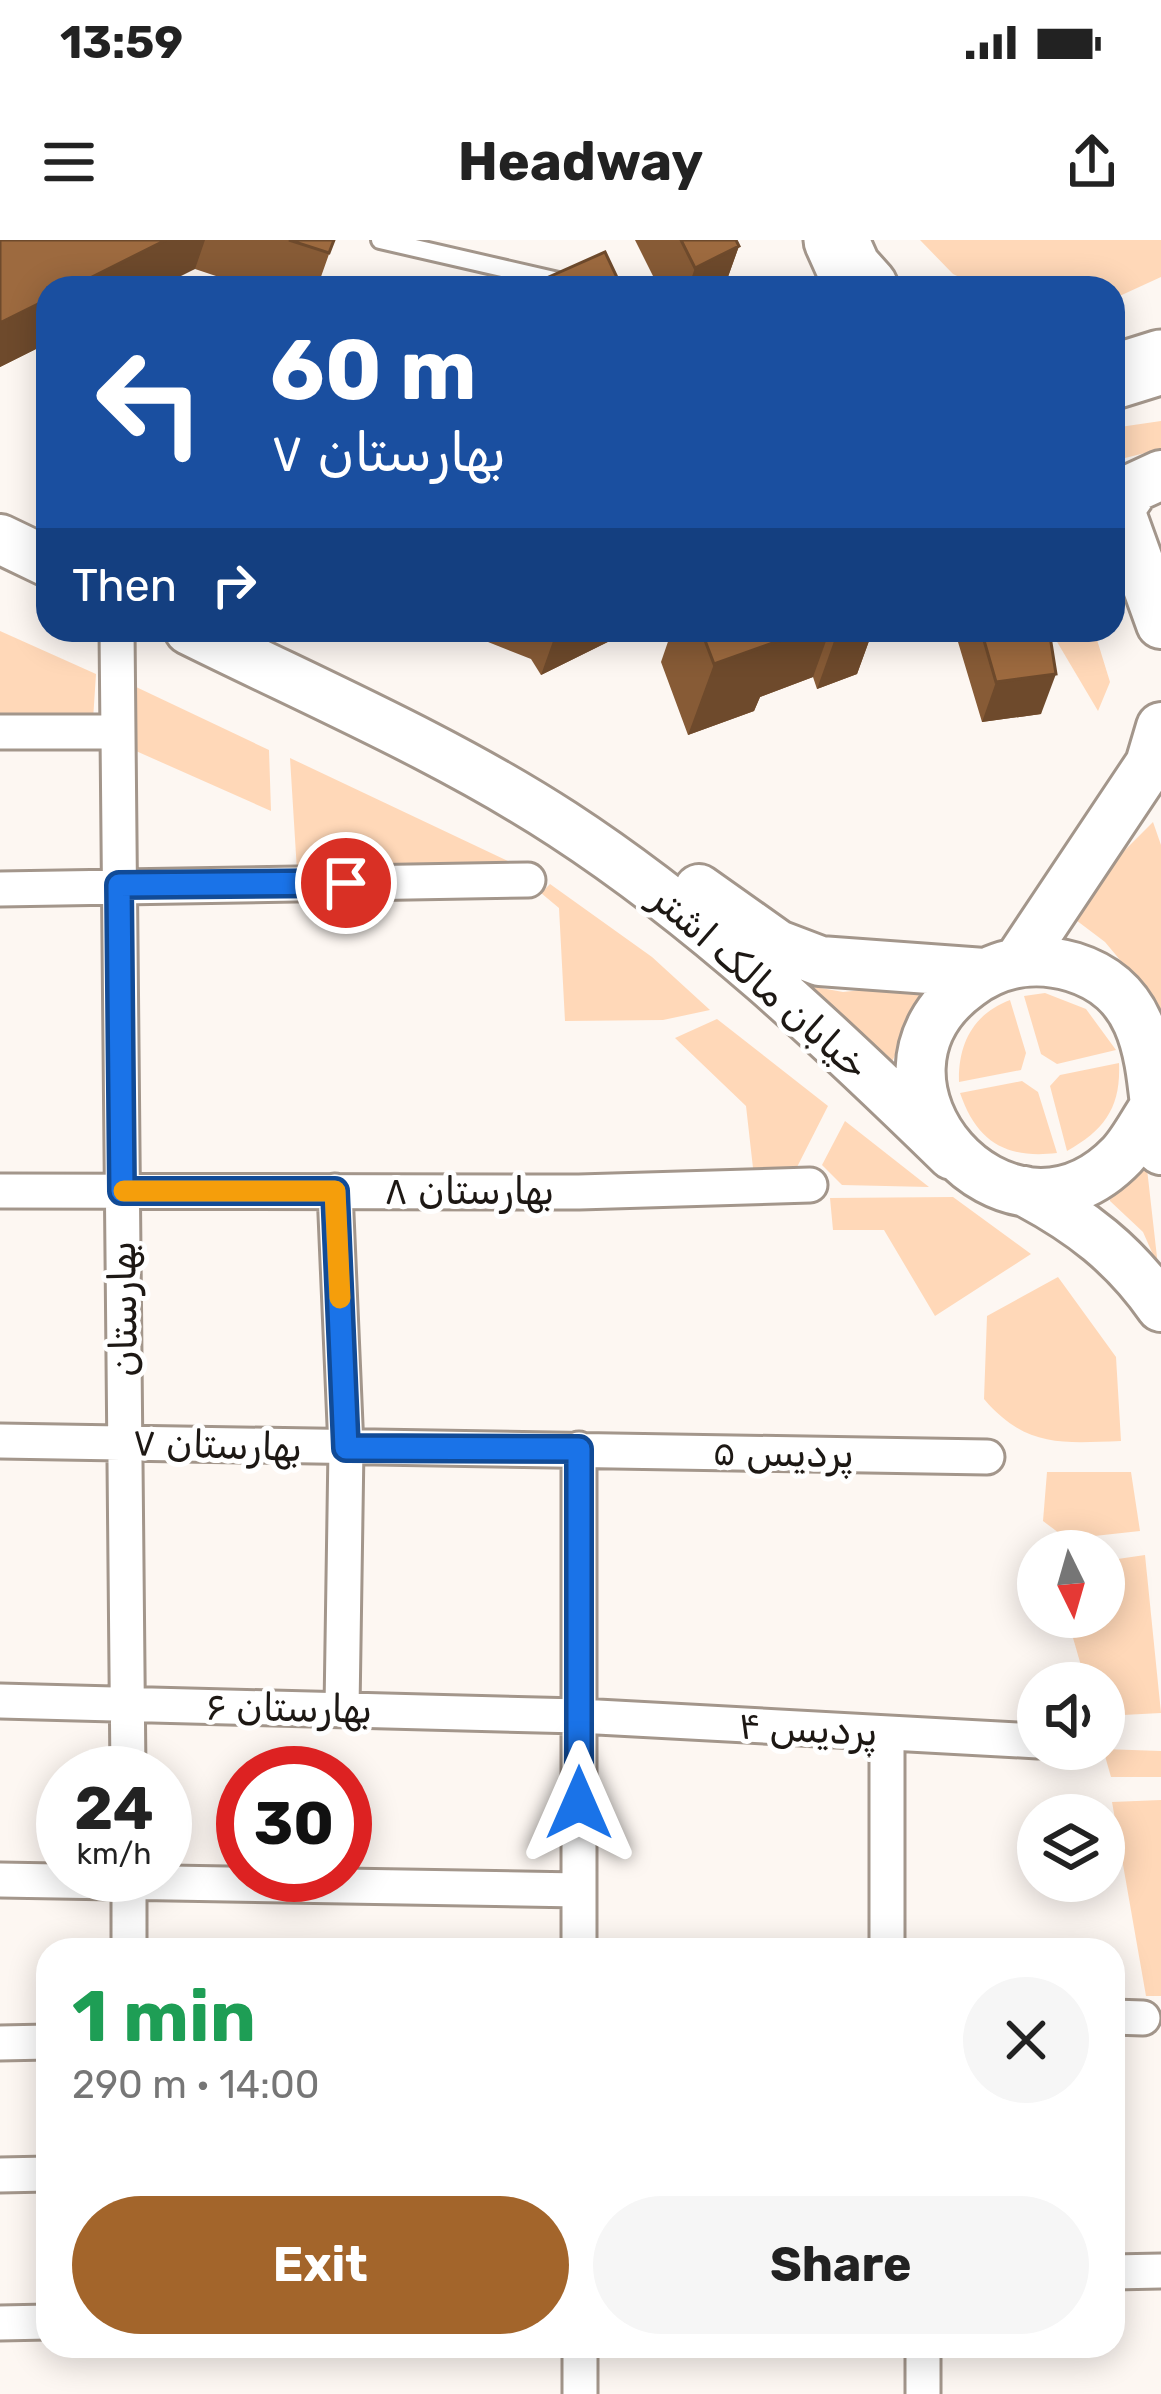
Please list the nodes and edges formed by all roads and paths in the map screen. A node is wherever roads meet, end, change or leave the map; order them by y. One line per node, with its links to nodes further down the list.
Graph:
1 (380, 240): 3 (lane)
2 (836, 240): 4 (highway)
3 (537, 276)
4 (855, 276)
5 (1161, 362): 6 (highway)
6 (1125, 373)
7 (1161, 476): 8 (main road)
8 (1125, 493)
9 (1125, 521): 12 (main road)
10 (0, 538): 11 (main road)
11 (36, 556)
12 (1161, 624)
13 (117, 642): 17 (street, بهارستان)
14 (213, 642): 18 (main road, خیابان مالک اشتر)
15 (1161, 727): 22 (main road)
16 (0, 732): 17 (street)
17 (118, 732): 20 (street, بهارستان)
18 (558, 822): 22 (main road, خیابان مالک اشتر); 24 (main road, خیابان مالک اشتر)
19 (528, 880): 20 (street)
20 (119, 885): 21 (street); 27 (street, بهارستان)
21 (0, 890)
22 (1001, 967): 23 (main road); 24 (main road)
23 (1157, 1100): 29 (main road)
24 (952, 1155): 29 (main road)
25 (810, 1185): 28 (street, بهارستان ۸)
26 (0, 1191): 27 (street, بهارستان ۸)
27 (122, 1191): 28 (street, بهارستان ۸); 32 (street, بهارستان)
28 (335, 1191): 33 (street)
29 (1024, 1191): 30 (main road)
30 (1161, 1307)
31 (0, 1441): 32 (street, بهارستان ۷)
32 (125, 1442): 33 (street, بهارستان ۷); 37 (street, بهارستان)
33 (346, 1448): 34 (street, بهارستان ۷); 38 (street)
34 (579, 1449): 35 (street, پردیس ۵); 39 (street)
35 (986, 1457)
36 (0, 1701): 37 (street, بهارستان ۶)
37 (127, 1704): 38 (street, بهارستان ۶); 42 (street, بهارستان)
38 (342, 1709): 39 (street, بهارستان ۶)
39 (579, 1715): 40 (street, پردیس ۴); 46 (street)
40 (887, 1734): 41 (street, پردیس ۴); 50 (street)
41 (1017, 1740)
42 (128, 1746)
43 (36, 1879): 44 (street)
44 (0, 1880)
45 (192, 1880): 46 (street)
46 (579, 1890): 49 (street)
47 (129, 1902): 48 (street)
48 (130, 1938)
49 (579, 1938)
50 (887, 1938)
51 (36, 2042): 52 (street)
52 (0, 2043)
53 (36, 2174): 54 (street)
54 (0, 2175)
55 (1161, 2271): 56 (street)
56 (1125, 2272)
57 (36, 2322): 58 (street)
58 (0, 2323)
59 (580, 2358): 61 (street)
60 (923, 2358): 62 (street)
61 (580, 2394)
62 (923, 2394)

